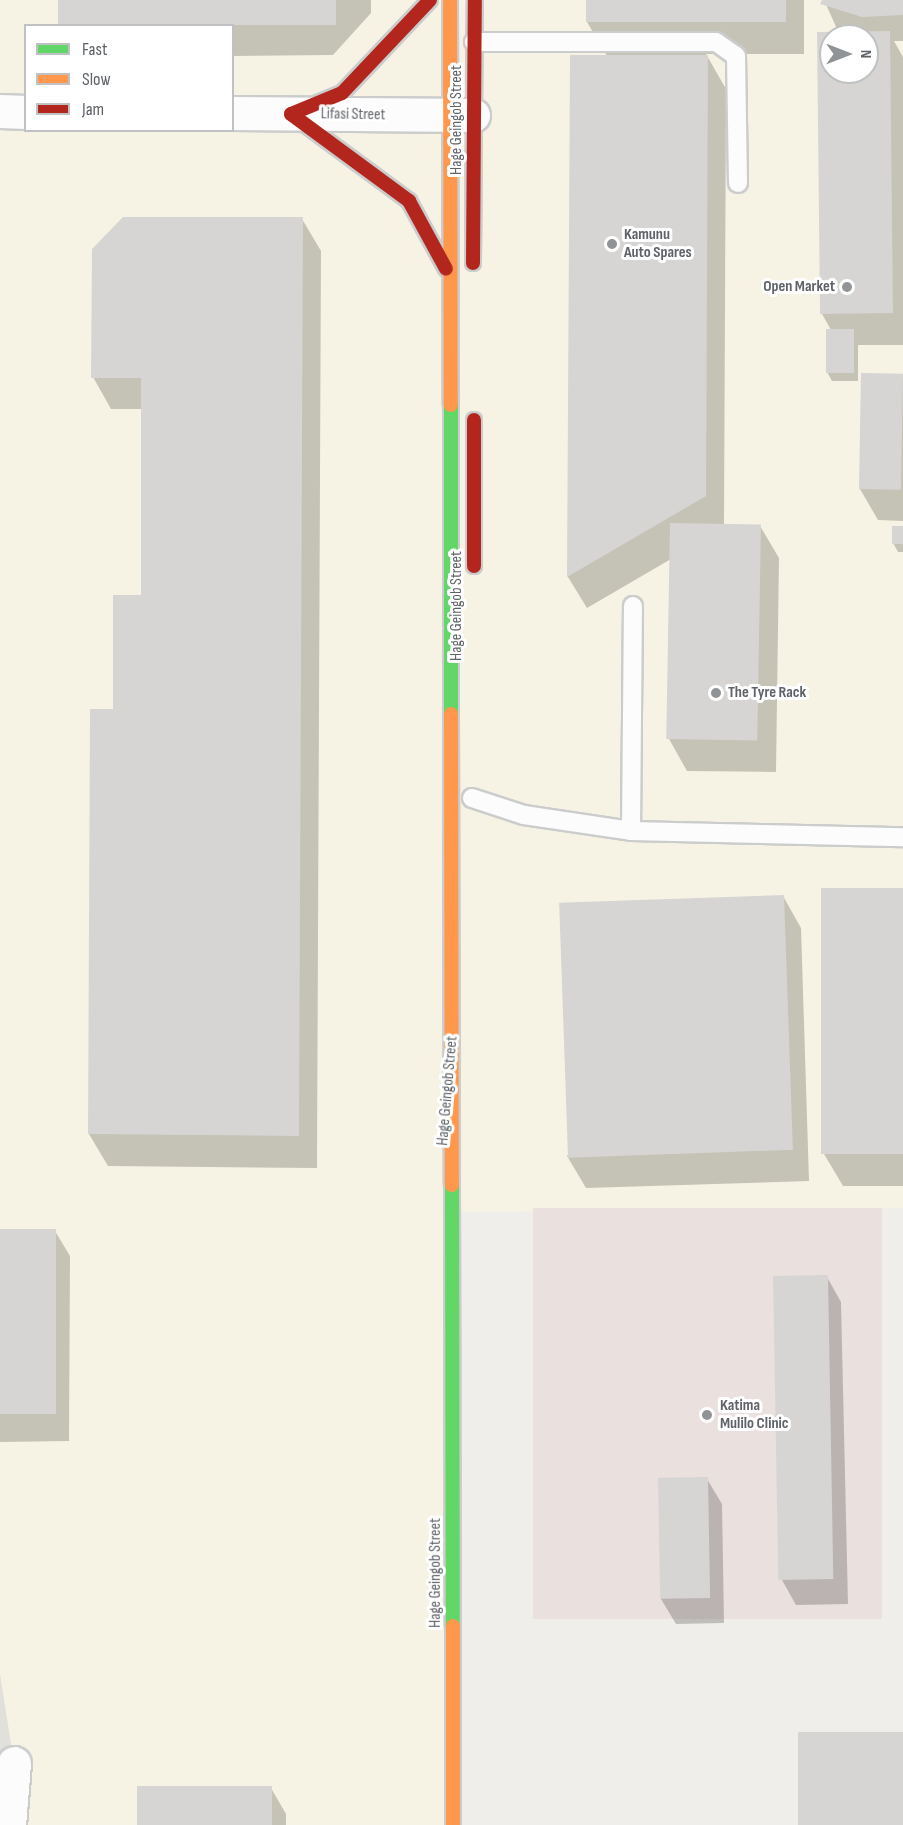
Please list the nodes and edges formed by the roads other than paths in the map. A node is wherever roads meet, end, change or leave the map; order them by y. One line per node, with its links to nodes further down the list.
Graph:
1 (430, 0): 8 (street)
2 (450, 0): 9 (street, Hage Geingob Street)
3 (475, 0): 4 (street, Hage Geingob Street)
4 (474, 42): 9 (street, Hage Geingob Street); 10 (lane)
5 (0, 111): 6 (street)
6 (24, 112)
7 (234, 113): 8 (street, Lifasi Street)
8 (291, 114): 9 (street, Lifasi Street); 11 (street)
9 (461, 115): 11 (street, Hage Geingob Street); 12 (street, Hage Geingob Street)
10 (738, 183)
11 (450, 280): 21 (street, Hage Geingob Street)
12 (473, 281)
13 (473, 400): 14 (street, Hage Geingob Street)
14 (473, 577)
15 (633, 606): 18 (lane)
16 (472, 792): 17 (street); 18 (lane)
17 (472, 821)
18 (631, 831): 19 (lane)
19 (903, 837)
20 (468, 1075): 21 (street, Hage Geingob Street)
21 (453, 1212): 24 (street, Hage Geingob Street)
22 (14, 1762): 23 (street)
23 (9, 1825)
24 (453, 1825)

